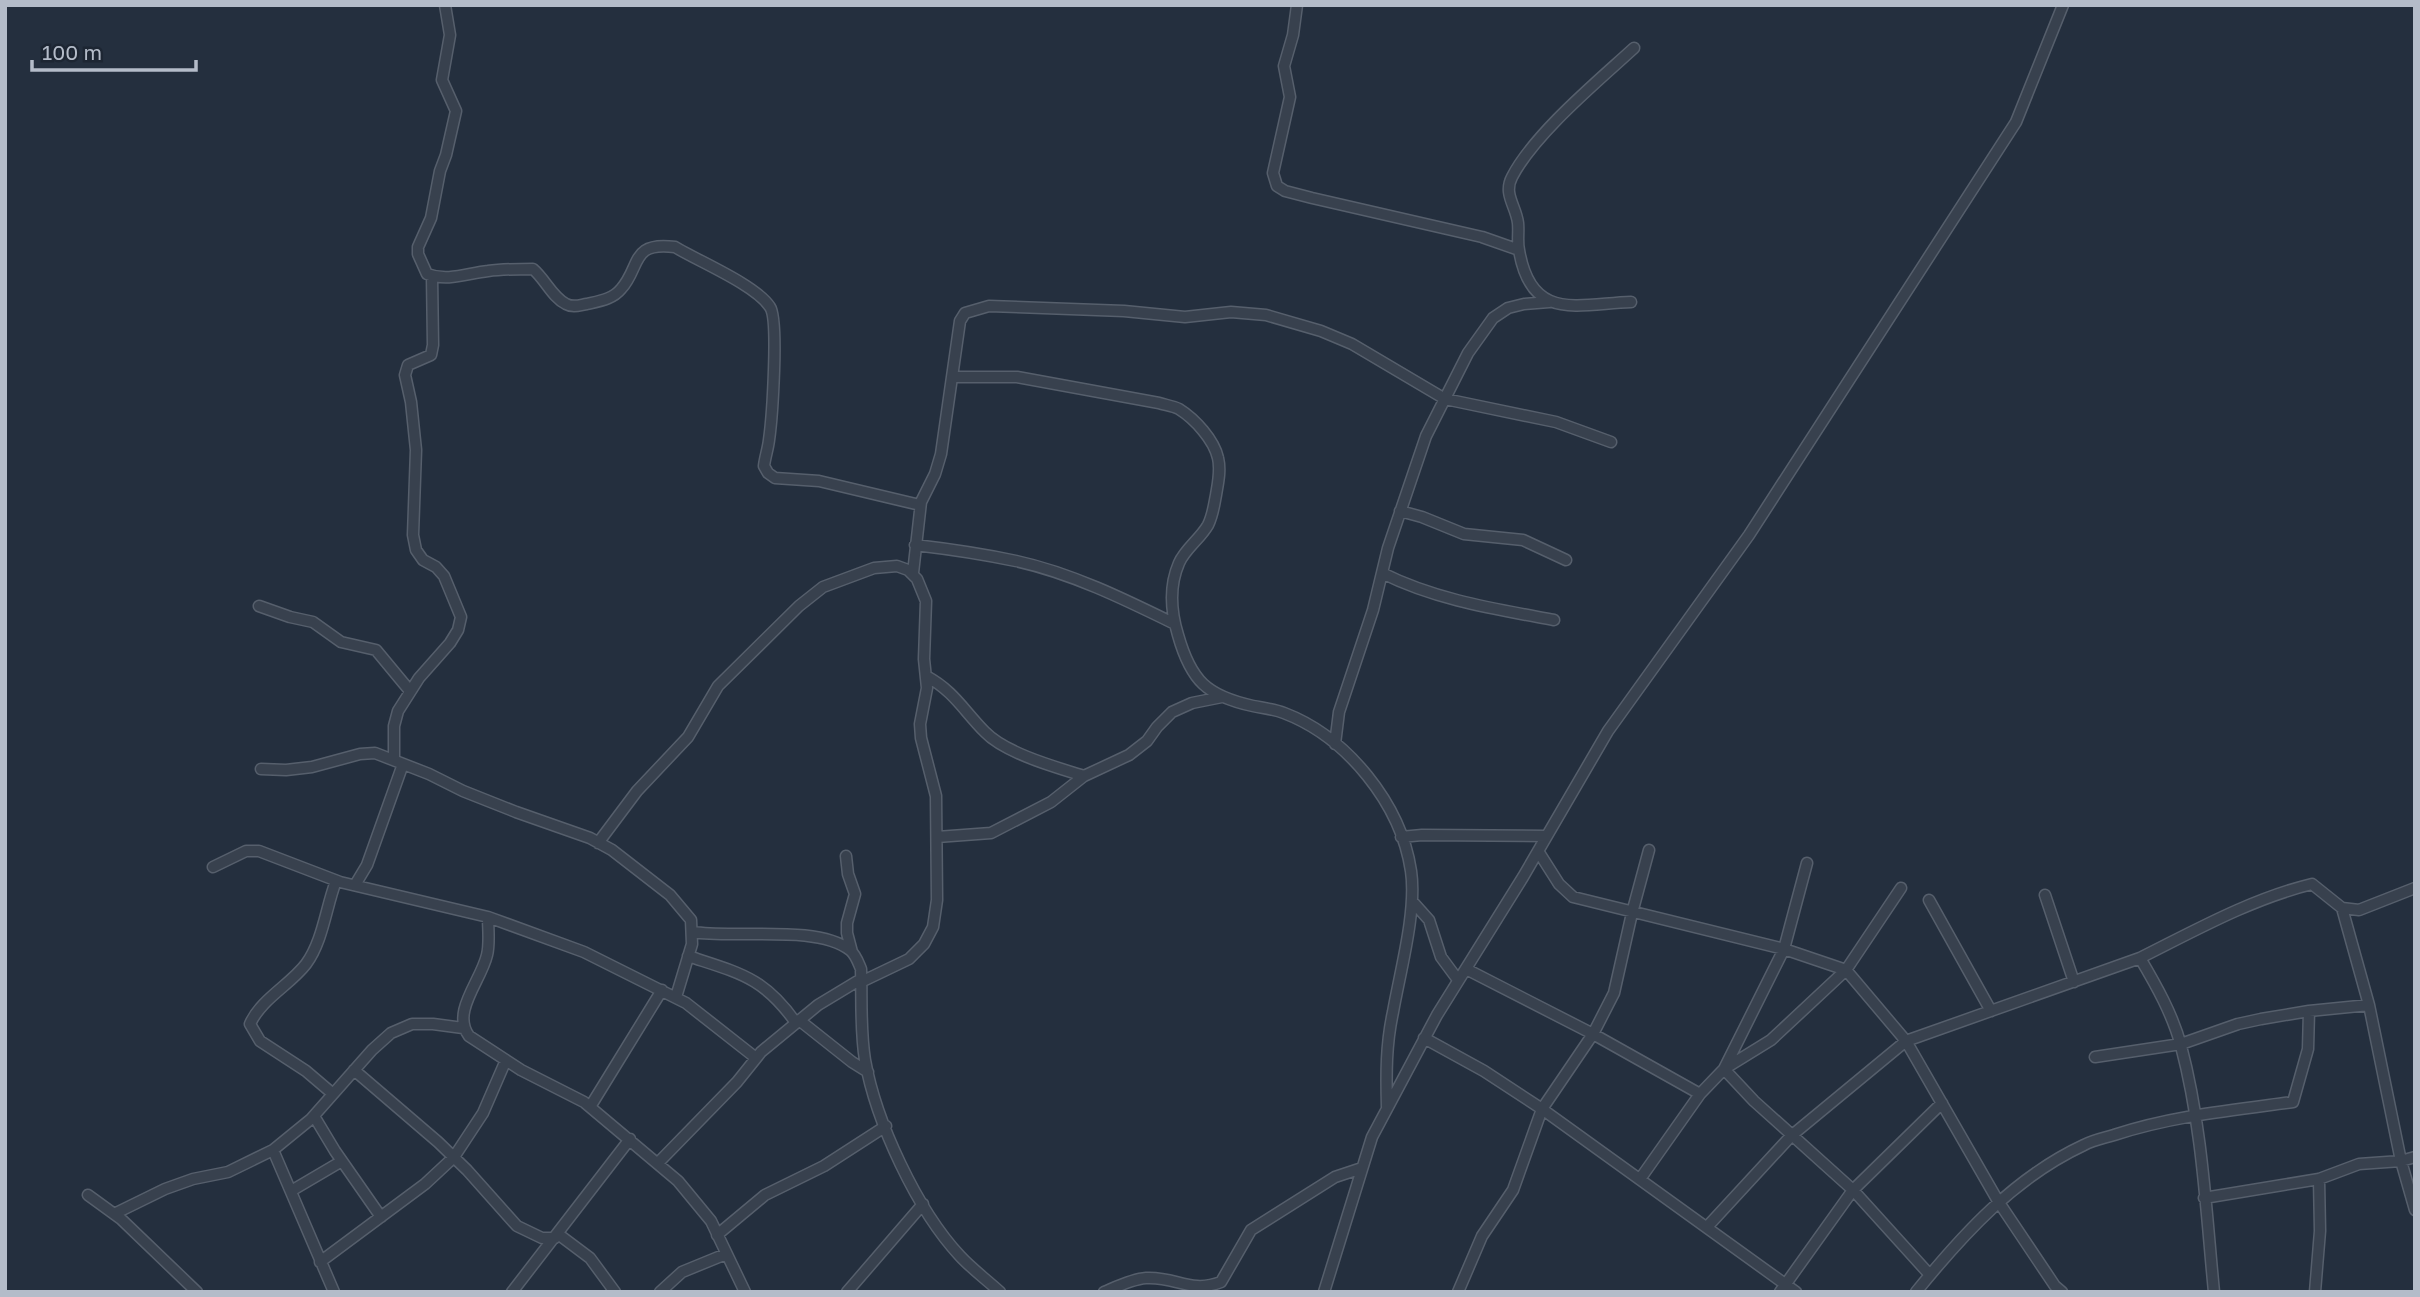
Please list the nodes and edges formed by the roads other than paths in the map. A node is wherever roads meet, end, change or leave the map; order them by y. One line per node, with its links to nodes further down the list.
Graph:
1 (445, 5): 6 (street)
2 (1297, 5): 5 (street)
3 (2063, 5): 29 (street)
4 (1634, 48): 5 (street)
5 (1519, 250): 7 (street)
6 (432, 276): 12 (street); 22 (street)
7 (1549, 302): 8 (street); 10 (street)
8 (1631, 302)
9 (951, 377): 10 (street); 12 (street); 20 (street)
10 (1445, 399): 11 (street); 13 (street)
11 (1611, 442)
12 (920, 505): 14 (street)
13 (1400, 511): 15 (street); 17 (street)
14 (915, 545): 16 (street); 20 (street)
15 (1566, 560)
16 (913, 573): 21 (street); 31 (street)
17 (1382, 573): 19 (street); 24 (street)
18 (259, 606): 22 (street)
19 (1554, 620)
20 (1175, 624): 23 (street)
21 (926, 676): 27 (street); 30 (street)
22 (410, 691): 25 (street)
23 (1222, 697): 24 (street); 27 (street)
24 (1335, 744): 28 (street)
25 (399, 762): 26 (street); 31 (street); 38 (street)
26 (261, 769)
27 (1084, 776): 30 (street)
28 (1401, 836): 29 (street); 43 (street)
29 (1547, 836): 33 (street)
30 (937, 837): 54 (street)
31 (598, 842): 47 (street)
32 (1649, 850): 45 (street)
33 (1538, 851): 45 (street); 52 (street)
34 (846, 856): 49 (street)
35 (1807, 863): 48 (street)
36 (213, 867): 37 (street)
37 (336, 881): 38 (street); 74 (street)
38 (355, 885): 46 (street)
39 (1901, 888): 53 (street)
40 (2415, 888): 44 (street)
41 (2045, 895): 56 (street)
42 (1929, 900): 60 (street)
43 (1412, 901): 55 (street); 79 (street)
44 (2342, 908): 51 (street); 59 (street)
45 (1632, 913): 48 (street); 64 (street)
46 (488, 917): 57 (street); 63 (street)
47 (692, 932): 49 (street); 50 (street)
48 (1784, 949): 53 (street); 71 (street)
49 (852, 952): 54 (street)
50 (688, 956): 58 (street); 62 (street)
51 (2140, 958): 56 (street); 67 (street)
52 (1466, 969): 55 (street); 64 (street)
53 (1846, 970): 66 (street); 71 (street)
54 (861, 980): 62 (street); 73 (street)
55 (1458, 980): 65 (street)
56 (2074, 982): 60 (street)
57 (662, 990): 58 (street); 77 (street)
58 (676, 997): 69 (street)
59 (2369, 1005): 61 (street); 89 (street)
60 (1992, 1011): 66 (street)
61 (2309, 1011): 67 (street); 81 (street)
62 (797, 1022): 69 (street); 73 (street)
63 (463, 1028): 70 (street); 72 (street)
64 (1593, 1034): 75 (street); 78 (street)
65 (1424, 1038): 78 (street); 79 (street)
66 (1906, 1041): 76 (street); 83 (street)
67 (2181, 1044): 68 (street); 81 (street)
68 (2095, 1057)
69 (756, 1058): 90 (street)
70 (506, 1060): 77 (street); 86 (street)
71 (1724, 1069): 75 (street); 83 (street)
72 (354, 1070): 74 (street); 86 (street)
73 (868, 1072): 82 (street)
74 (333, 1094): 80 (street)
75 (1700, 1094): 92 (street)
76 (1942, 1103): 94 (street); 98 (street)
77 (590, 1107): 84 (street)
78 (1542, 1109): 92 (street); 121 (street)
79 (1387, 1110): 91 (street)
80 (314, 1115): 85 (street); 88 (street)
81 (2195, 1116): 97 (street); 98 (street)
82 (886, 1126): 99 (street); 104 (street)
83 (1791, 1136): 94 (street); 103 (street)
84 (630, 1139): 90 (street); 105 (street)
85 (273, 1150): 95 (street); 101 (street)
86 (454, 1157): 102 (street); 105 (street)
87 (2415, 1157): 89 (street)
88 (342, 1161): 95 (street); 102 (street)
89 (2401, 1161): 93 (street); 100 (street)
90 (658, 1163): 104 (street)
91 (1362, 1168): 110 (street); 120 (street)
92 (1640, 1179): 103 (street)
93 (2319, 1179): 97 (street); 126 (street)
94 (1853, 1190): 108 (street); 109 (street)
95 (291, 1191): 107 (street)
96 (88, 1195): 101 (street)
97 (2204, 1198): 125 (street)
98 (1998, 1201): 108 (street); 124 (street)
99 (923, 1204): 117 (street); 118 (street)
100 (2415, 1210)
101 (114, 1214): 111 (street)
102 (381, 1217): 107 (street)
103 (1707, 1227): 109 (street)
104 (717, 1235): 106 (street)
105 (556, 1236): 113 (street); 114 (street)
106 (726, 1254): 115 (street); 116 (street)
107 (320, 1262): 112 (street)
108 (1930, 1275): 123 (street)
109 (1783, 1288): 122 (street)
110 (1199, 1290): 119 (street)
111 (197, 1292)
112 (334, 1292)
113 (512, 1292)
114 (615, 1292)
115 (660, 1292)
116 (745, 1292)
117 (847, 1292)
118 (1000, 1292)
119 (1104, 1292)
120 (1324, 1292)
121 (1458, 1292)
122 (1796, 1292)
123 (1916, 1292)
124 (2062, 1292)
125 (2214, 1292)
126 (2315, 1292)

